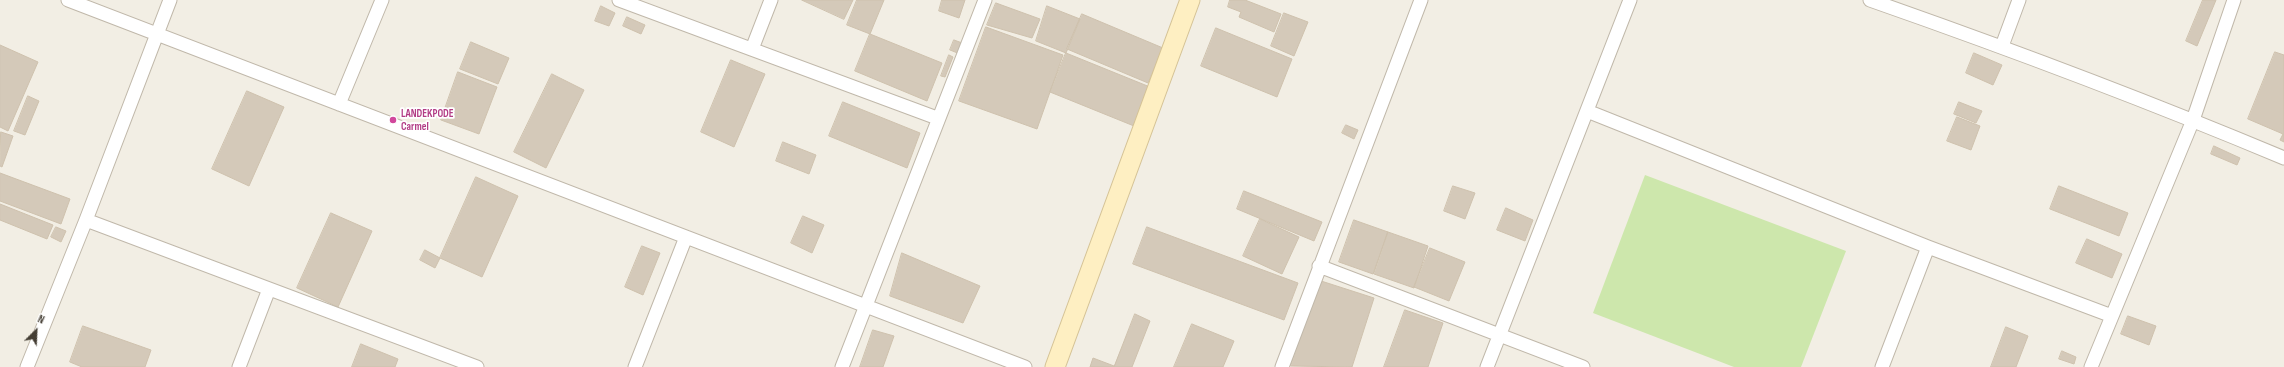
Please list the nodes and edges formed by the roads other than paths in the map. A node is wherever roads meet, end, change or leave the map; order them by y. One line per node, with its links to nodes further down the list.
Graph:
1 (68, 0): 13 (street)
2 (170, 0): 13 (street)
3 (382, 0): 16 (street)
4 (619, 0): 15 (street)
5 (771, 0): 15 (street)
6 (985, 0): 18 (street)
7 (1190, 0): 35 (street)
8 (1421, 0): 24 (street)
9 (1630, 0): 17 (street)
10 (1870, 0): 14 (street)
11 (2020, 0): 14 (street)
12 (2234, 0): 19 (street)
13 (157, 34): 16 (street); 21 (street)
14 (2002, 46): 19 (street)
15 (752, 49): 18 (street)
16 (339, 104): 22 (street)
17 (1587, 111): 23 (street); 28 (street)
18 (937, 118): 26 (street)
19 (2193, 120): 20 (street); 27 (street)
20 (2284, 158)
21 (86, 220): 25 (street); 29 (street)
22 (686, 237): 26 (street); 32 (street)
23 (1928, 247): 27 (street); 39 (street)
24 (1319, 266): 28 (street); 36 (street)
25 (269, 289): 30 (street); 31 (street)
26 (865, 306): 33 (street); 34 (street)
27 (2112, 316): 40 (street)
28 (1499, 335): 37 (street); 38 (street)
29 (27, 367)
30 (239, 367)
31 (477, 367)
32 (635, 367)
33 (842, 367)
34 (1025, 367)
35 (1055, 367)
36 (1282, 367)
37 (1487, 367)
38 (1583, 367)
39 (1882, 367)
40 (2092, 367)

